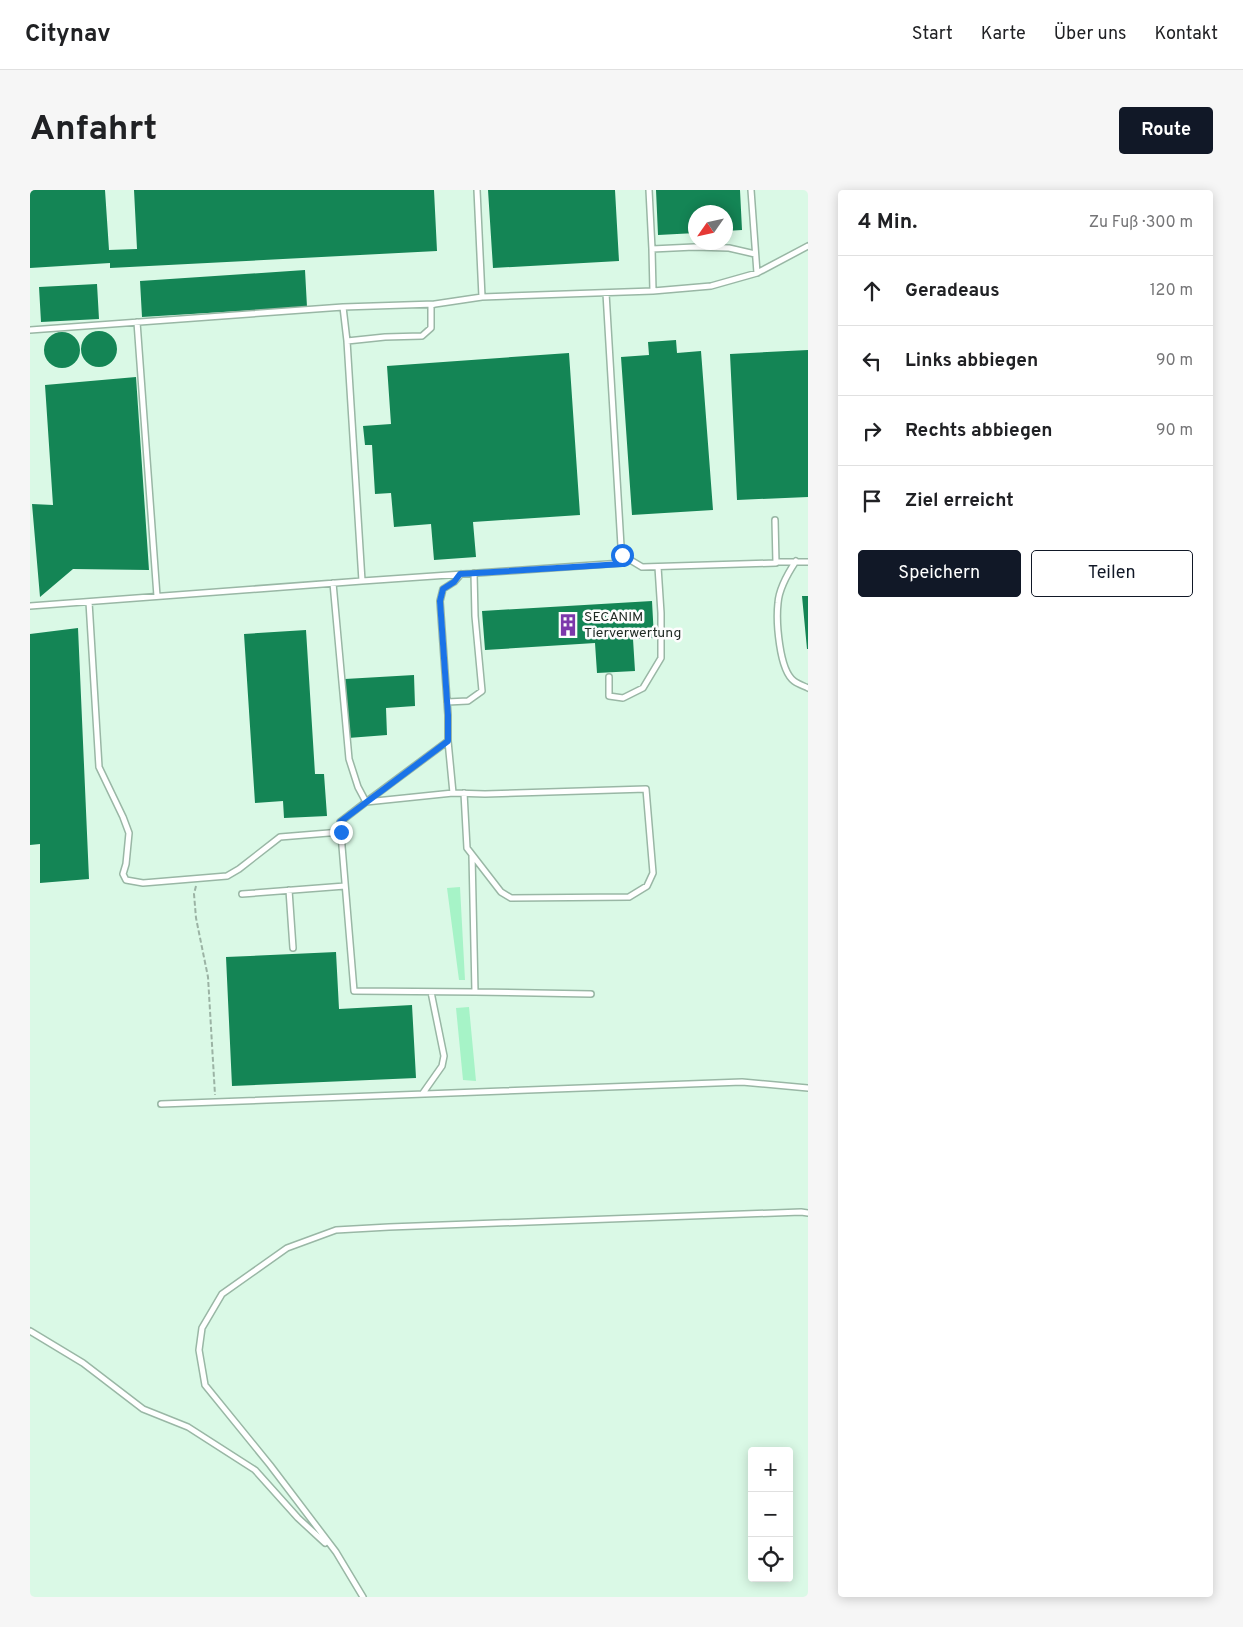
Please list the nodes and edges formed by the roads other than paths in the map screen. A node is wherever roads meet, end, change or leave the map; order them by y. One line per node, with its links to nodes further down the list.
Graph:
1 (477, 190): 10 (lane)
2 (649, 190): 5 (lane)
3 (751, 190): 6 (lane)
4 (808, 246): 7 (lane)
5 (652, 249): 6 (lane); 8 (lane)
6 (755, 254): 7 (lane)
7 (757, 273): 8 (lane)
8 (653, 291): 9 (lane)
9 (606, 293): 10 (lane); 17 (lane)
10 (482, 297): 11 (lane)
11 (435, 304): 12 (lane); 15 (lane)
12 (343, 307): 13 (lane); 15 (lane)
13 (137, 322): 14 (lane); 26 (lane)
14 (30, 330)
15 (347, 341): 24 (lane)
16 (774, 520): 19 (lane)
17 (622, 555): 21 (lane); 22 (lane)
18 (796, 561): 19 (lane); 20 (lane); 30 (lane)
19 (776, 562): 21 (lane)
20 (808, 562)
21 (658, 567): 29 (lane)
22 (474, 573): 23 (lane); 31 (lane)
23 (460, 574): 24 (lane); 31 (lane)
24 (362, 581): 25 (lane)
25 (333, 583): 26 (lane); 35 (lane)
26 (157, 596): 27 (lane)
27 (89, 602): 28 (lane); 36 (lane)
28 (30, 606)
29 (609, 677)
30 (808, 688)
31 (447, 702): 32 (lane)
32 (448, 741): 33 (lane); 35 (lane)
33 (453, 793): 34 (lane); 35 (lane)
34 (464, 793): 37 (lane); 37 (lane)
35 (366, 802): 36 (lane)
36 (341, 832): 38 (lane)
37 (472, 854): 43 (lane)
38 (346, 886): 39 (lane); 42 (lane)
39 (289, 890): 40 (lane); 41 (lane)
40 (242, 894)
41 (293, 948)
42 (431, 992): 43 (lane); 46 (lane)
43 (475, 992): 44 (lane)
44 (592, 994)
45 (808, 1088): 46 (lane)
46 (423, 1094): 47 (lane)
47 (161, 1104)
48 (808, 1213): 50 (lane)
49 (30, 1331): 50 (lane)
50 (336, 1552): 51 (lane)
51 (363, 1597)

